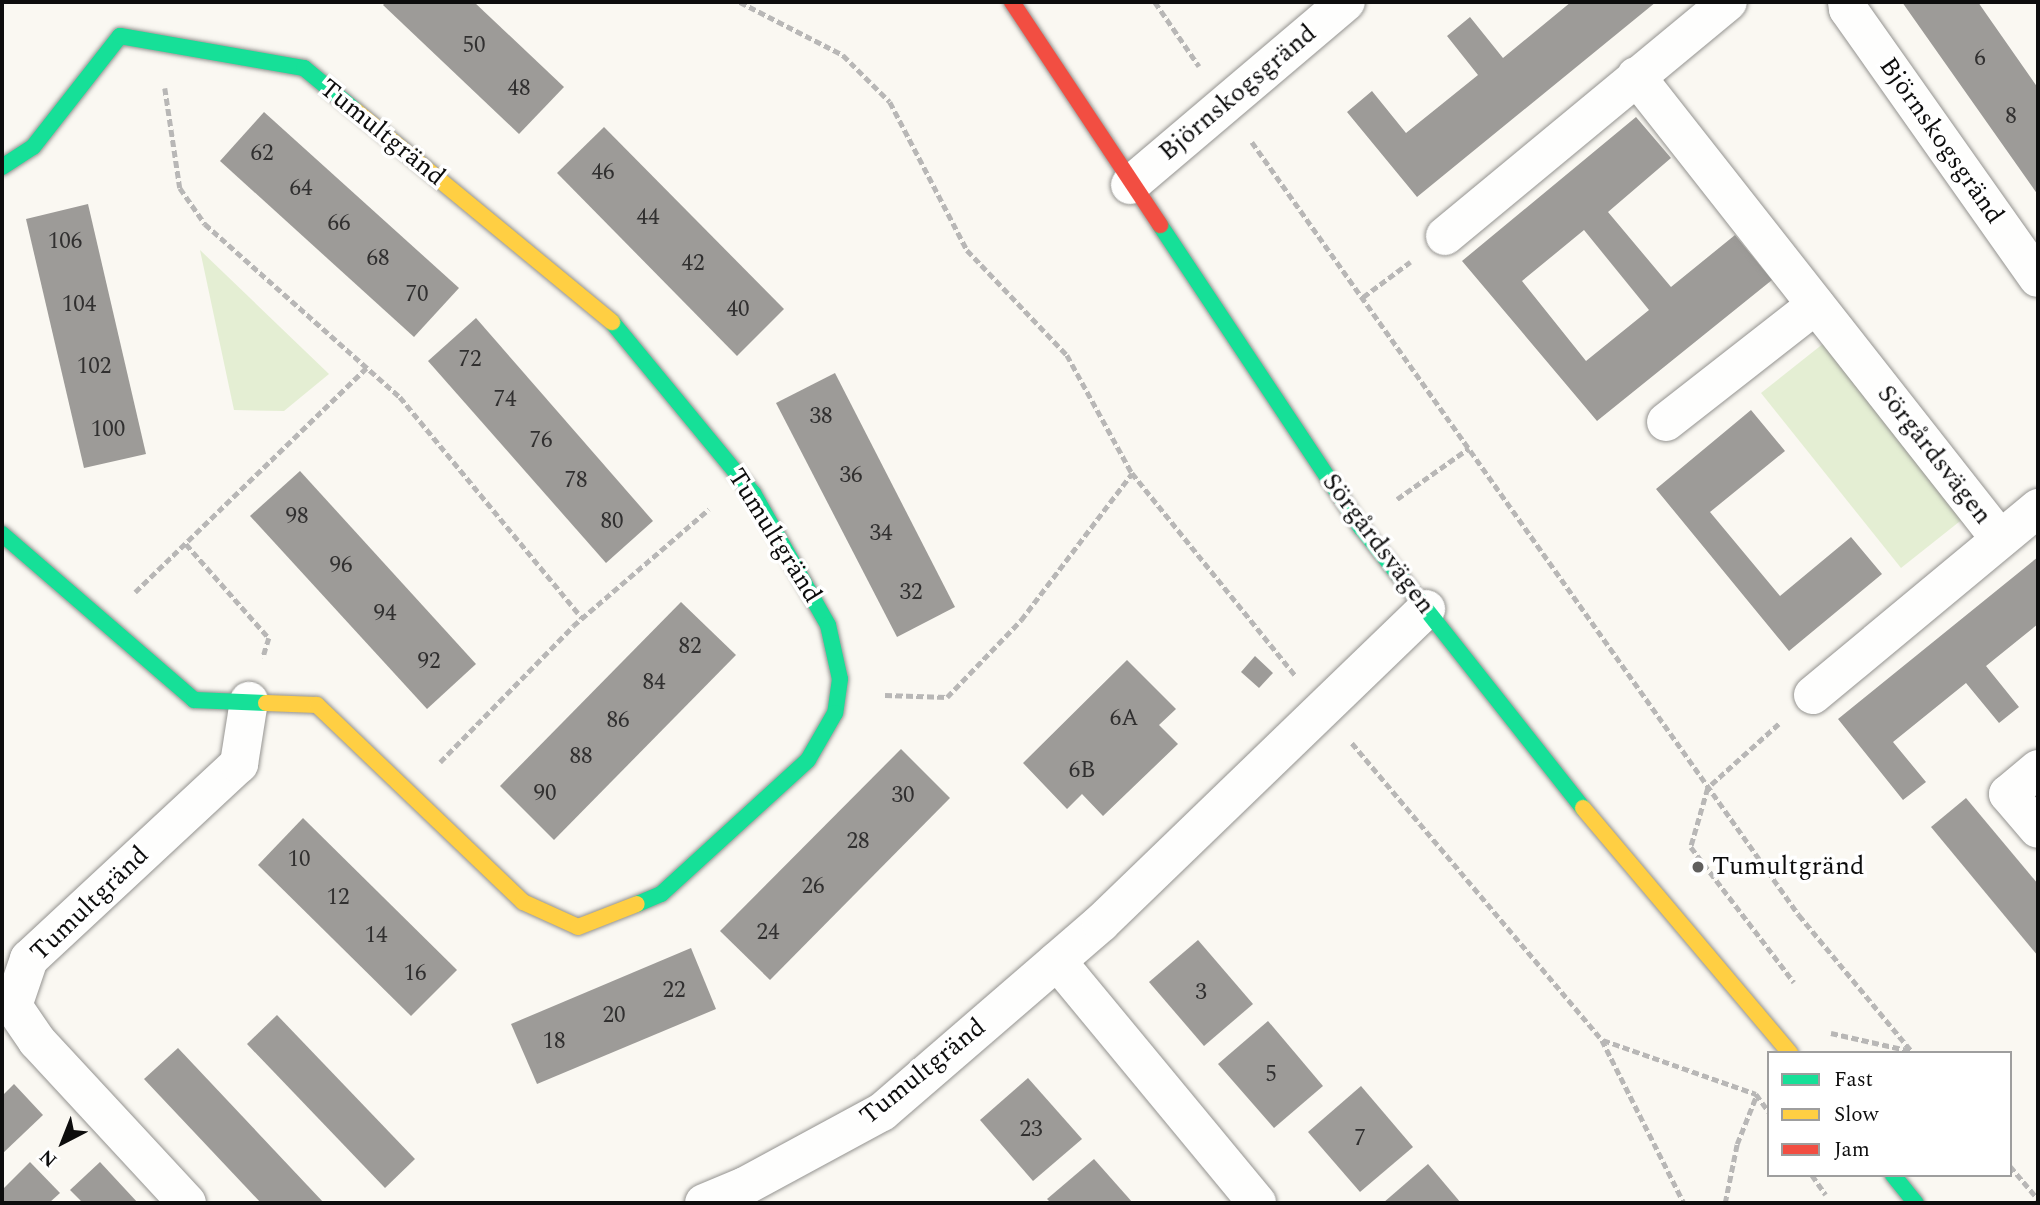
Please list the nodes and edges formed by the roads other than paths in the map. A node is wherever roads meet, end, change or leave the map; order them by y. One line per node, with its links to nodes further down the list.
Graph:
1 (1012, 2): 7 (street, Sörgårdsvägen)
2 (1346, 2): 7 (street, Björnskogsgränd)
3 (1728, 2): 5 (street)
4 (1847, 2): 9 (street, Björnskogsgränd)
5 (1636, 76): 8 (street); 10 (street, Sörgårdsvägen)
6 (2, 167): 17 (street, Tumultgränd)
7 (1130, 185): 15 (street, Sörgårdsvägen)
8 (1445, 236)
9 (2038, 278)
10 (1816, 305): 11 (street); 14 (street, Sörgårdsvägen)
11 (1666, 422)
12 (2038, 508): 14 (street, Sörgårdsvägen)
13 (2, 534): 17 (street, Tumultgränd)
14 (2000, 539): 16 (street, Sörgårdsvägen)
15 (1426, 609): 20 (street, Tumultgränd); 21 (street, Sörgårdsvägen)
16 (1812, 695)
17 (249, 701): 23 (street, Tumultgränd)
18 (2038, 769): 19 (street)
19 (2038, 829)
20 (1057, 961): 24 (street, Tumultgränd); 25 (street)
21 (1788, 1051)
22 (1895, 1177): 26 (street)
23 (187, 1203)
24 (704, 1203)
25 (1257, 1203)
26 (1916, 1203)

